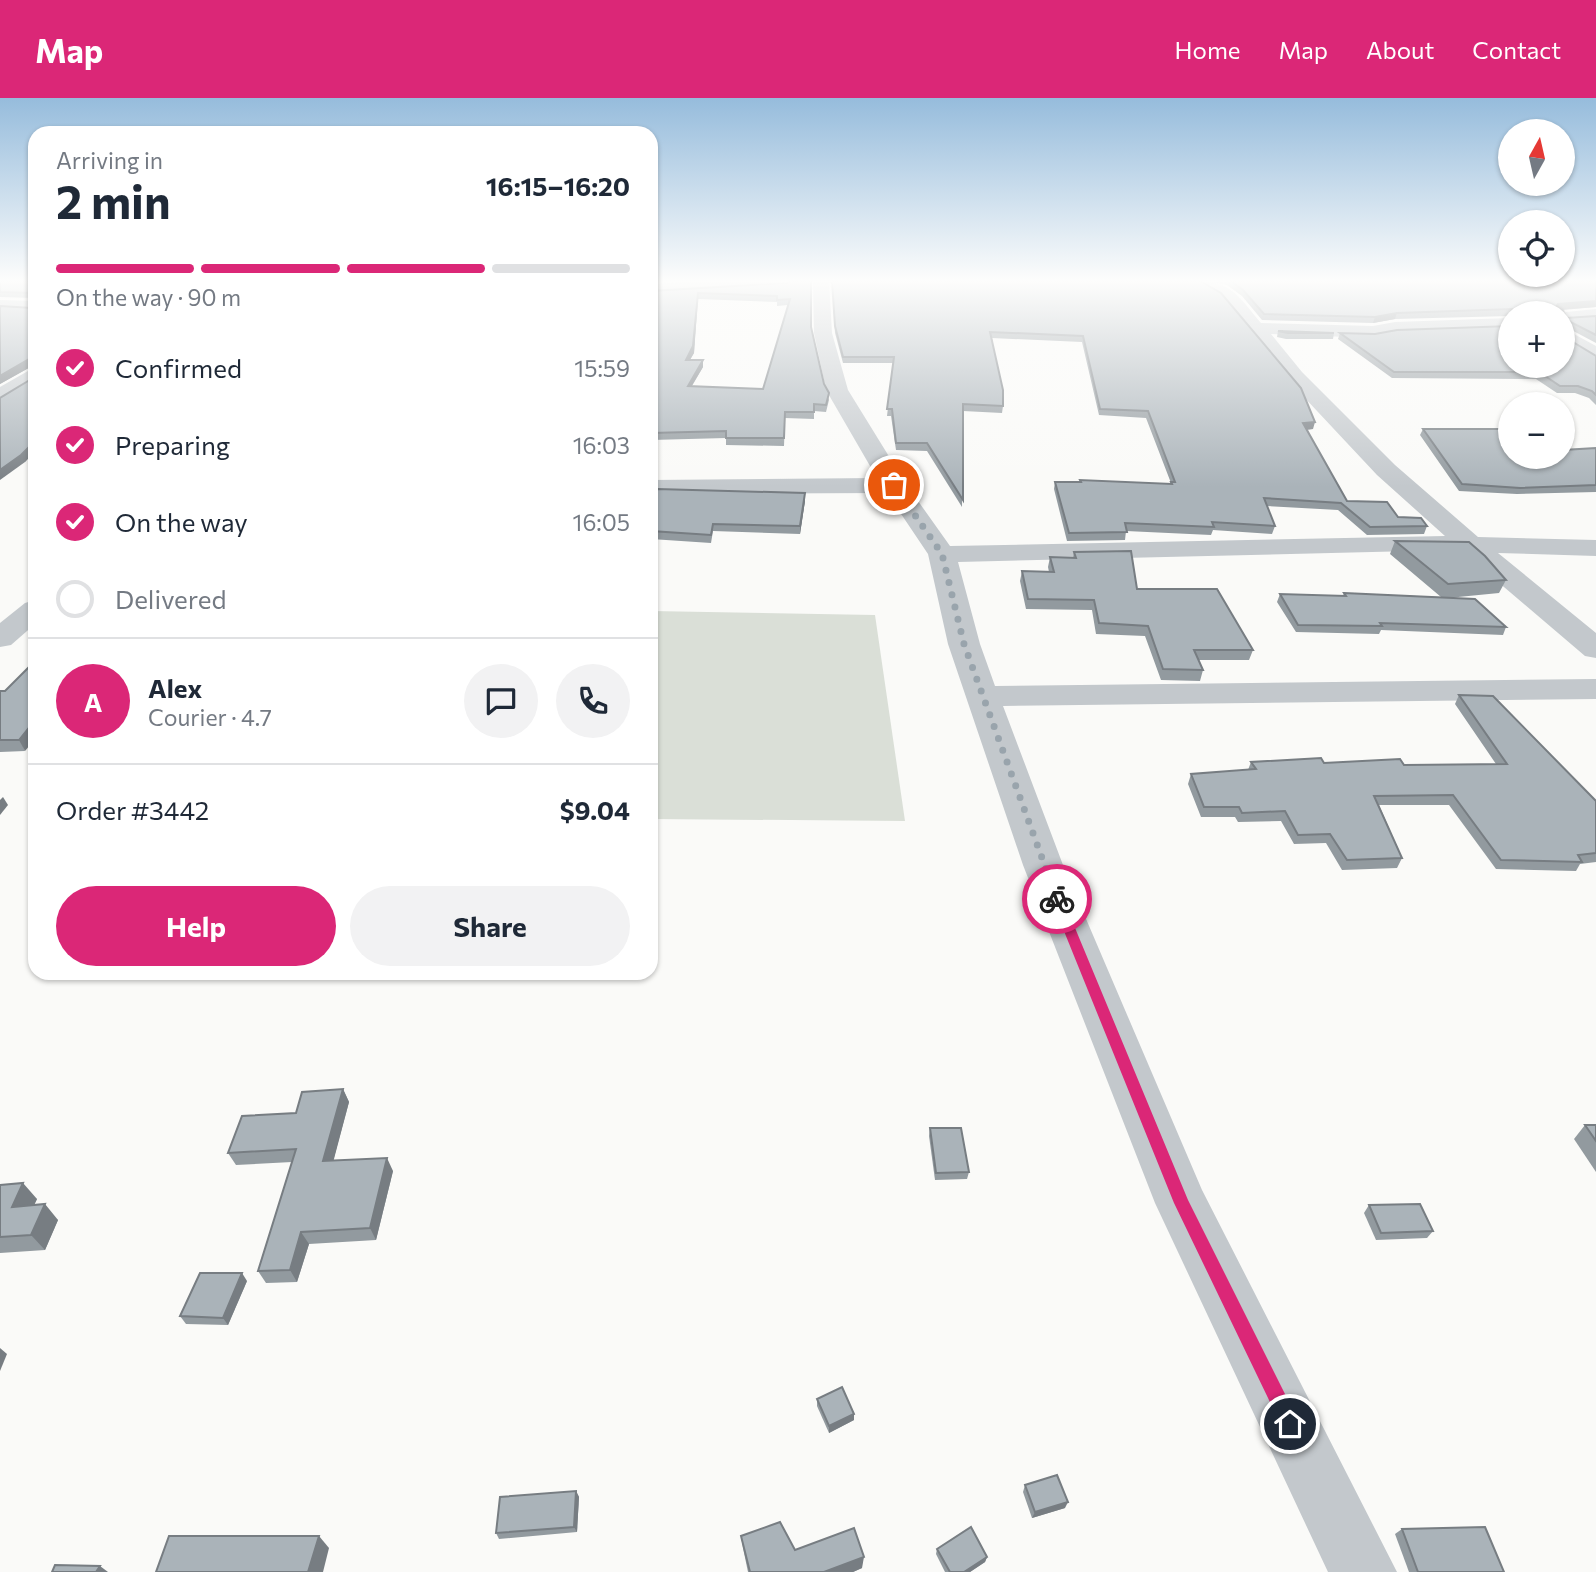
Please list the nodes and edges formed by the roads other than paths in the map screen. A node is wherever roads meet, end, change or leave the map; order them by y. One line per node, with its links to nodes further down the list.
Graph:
1 (827, 350): 5 (street)
2 (1273, 350): 7 (street)
3 (28, 378): 4 (street)
4 (0, 396)
5 (894, 485): 6 (street); 9 (street)
6 (658, 487)
7 (1470, 544): 8 (street); 9 (street); 14 (street)
8 (1596, 548)
9 (942, 554): 16 (street)
10 (28, 612): 12 (street)
11 (28, 614): 13 (street)
12 (0, 616)
13 (0, 638)
14 (1596, 649)
15 (1596, 689): 16 (street)
16 (982, 696): 17 (street)
17 (1363, 1572)

